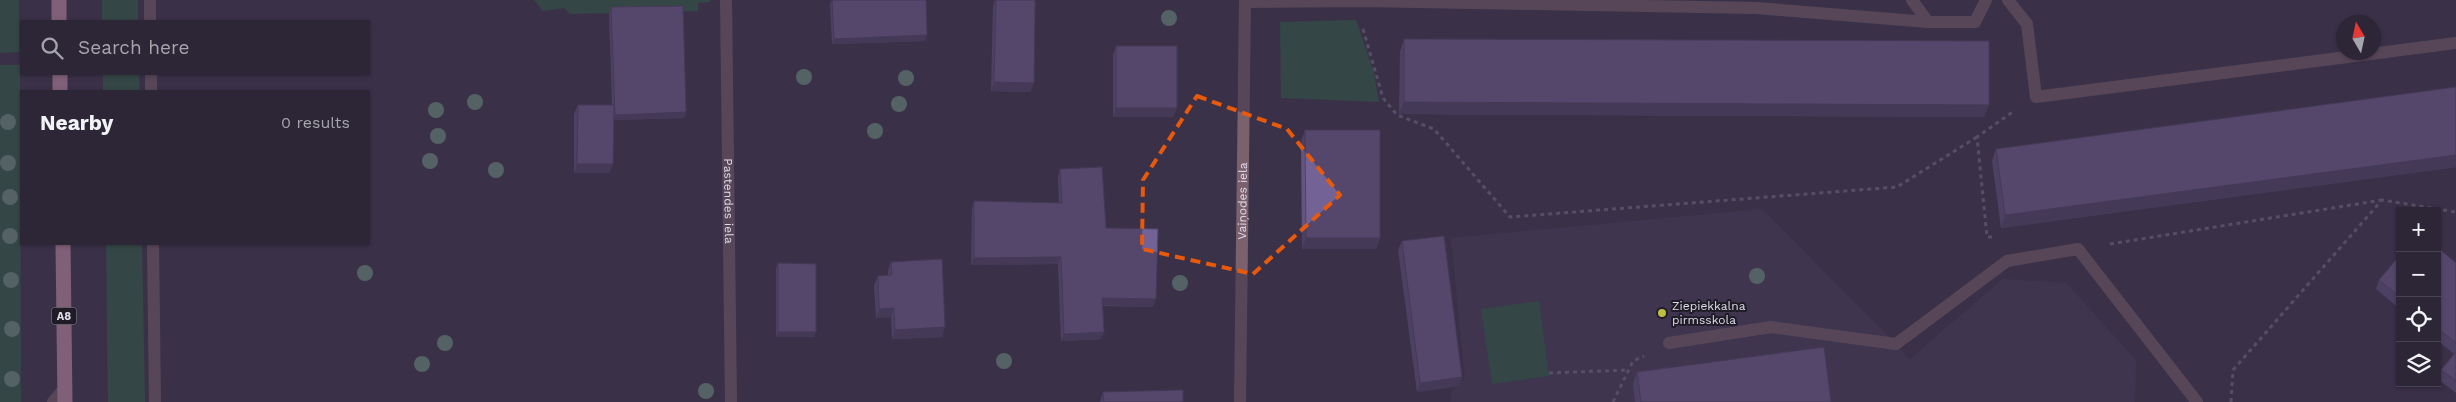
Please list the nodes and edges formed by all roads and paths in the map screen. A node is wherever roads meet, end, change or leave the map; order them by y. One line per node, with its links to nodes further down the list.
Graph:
1 (59, 0): 10 (highway)
2 (150, 0): 11 (street)
3 (726, 0): 32 (street, Pastendes iela)
4 (1912, 0): 12 (street)
5 (1986, 0): 12 (street)
6 (2008, 0): 18 (street)
7 (1245, 1): 8 (street); 33 (street, Vaiņodes iela)
8 (1365, 1): 9 (street); 19 (path)
9 (1448, 2): 12 (street)
10 (59, 20)
11 (150, 20)
12 (1928, 22)
13 (2456, 43): 18 (street)
14 (60, 75): 16 (highway)
15 (151, 75): 17 (street)
16 (60, 90)
17 (151, 90)
18 (2036, 97): 19 (path)
19 (1976, 137): 22 (path)
20 (2382, 200): 21 (path); 25 (path); 36 (path)
21 (2456, 212)
22 (1996, 238)
23 (63, 245): 29 (highway, A8)
24 (153, 245): 31 (street)
25 (2078, 249): 26 (street); 35 (street)
26 (1669, 343): 27 (path)
27 (1628, 370): 28 (path); 34 (path)
28 (1549, 373)
29 (65, 395): 30 (street)
30 (53, 402)
31 (156, 402)
32 (731, 402)
33 (1240, 402)
34 (1613, 402)
35 (2197, 402)
36 (2230, 402)

